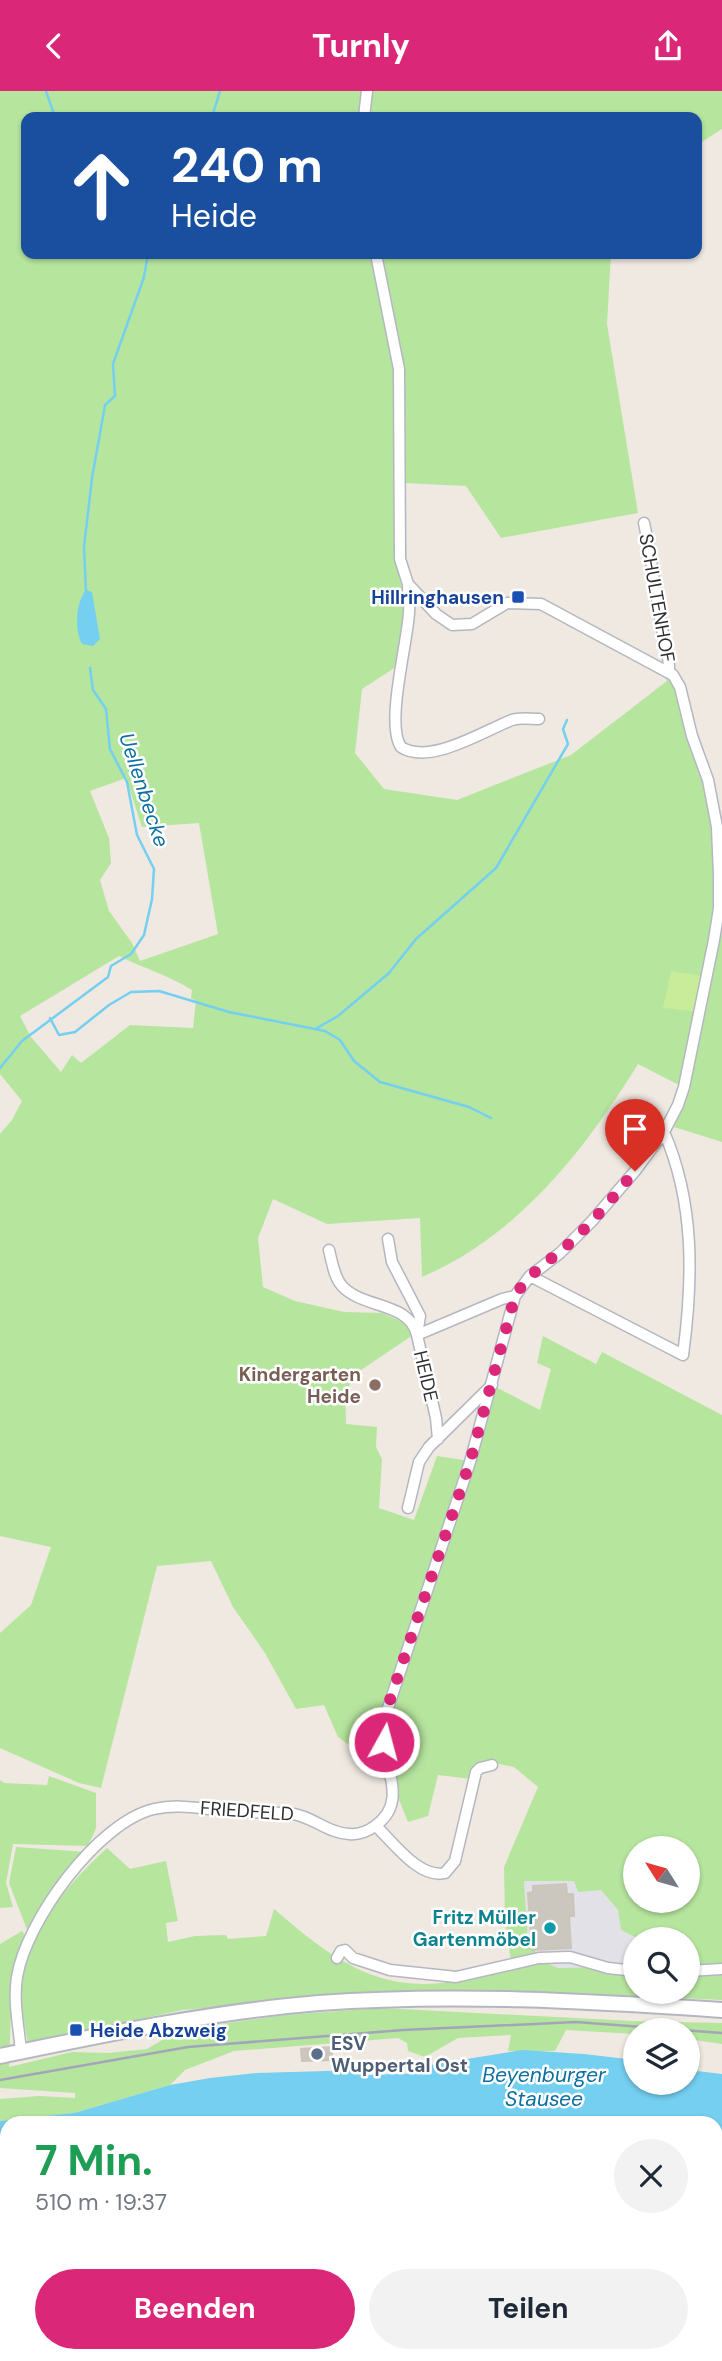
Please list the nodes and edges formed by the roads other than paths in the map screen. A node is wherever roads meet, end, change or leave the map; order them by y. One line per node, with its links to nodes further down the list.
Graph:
1 (368, 91): 2 (street)
2 (364, 112)
3 (377, 259): 5 (street)
4 (644, 523): 6 (street, SCHULTENHOF)
5 (408, 584): 6 (street); 7 (street)
6 (669, 672): 8 (street)
7 (540, 719)
8 (664, 1132): 11 (street); 11 (street)
9 (388, 1239): 13 (street)
10 (329, 1250): 13 (street)
11 (530, 1276): 12 (street)
12 (515, 1296): 13 (street, HEIDE); 14 (street)
13 (417, 1335): 15 (street, HEIDE)
14 (492, 1385): 15 (street, HEIDE); 18 (street)
15 (438, 1439): 16 (street, HEIDE)
16 (408, 1508)
17 (492, 1765): 18 (street)
18 (376, 1826): 24 (street, FRIEDFELD)
19 (337, 1958): 21 (street)
20 (722, 1969): 22 (street)
21 (623, 1970)
22 (700, 1970)
23 (722, 2010): 24 (main road)
24 (21, 2052): 25 (main road)
25 (0, 2056)

